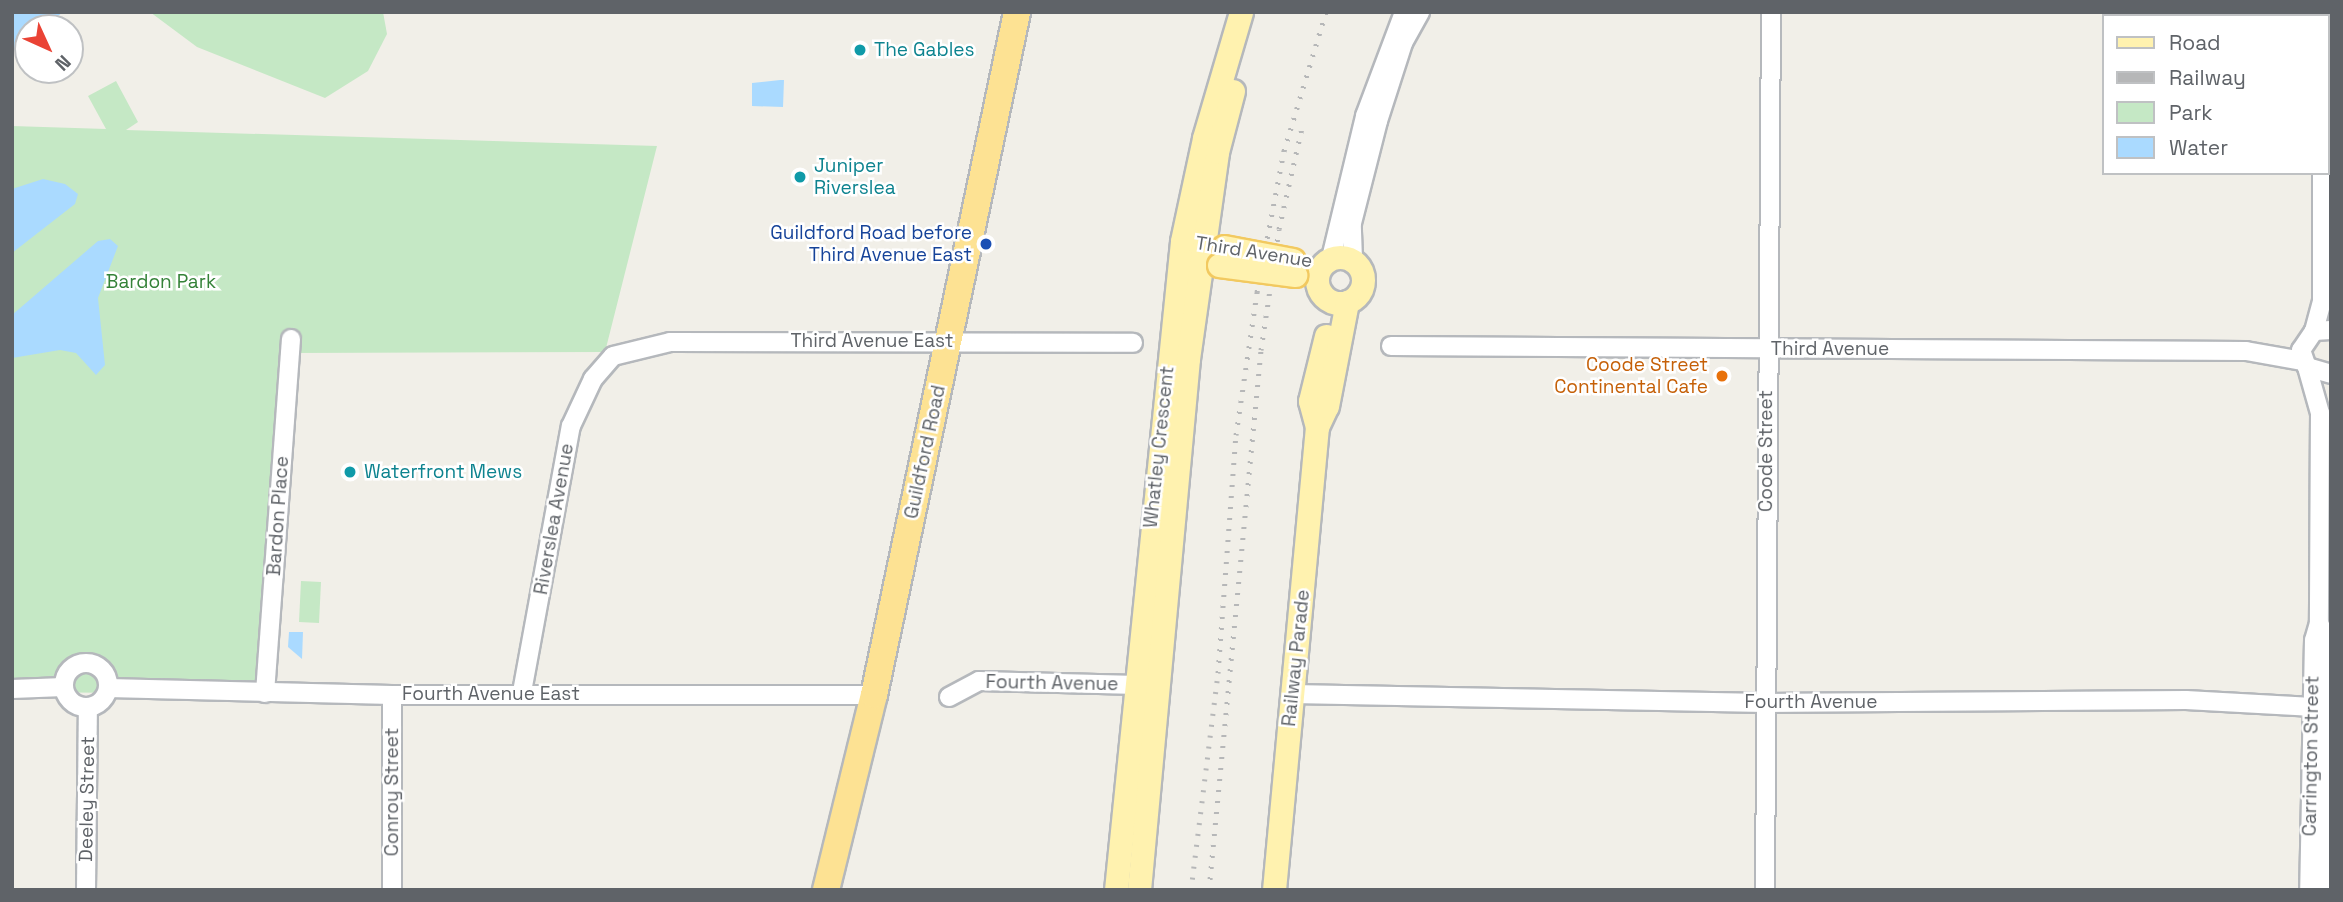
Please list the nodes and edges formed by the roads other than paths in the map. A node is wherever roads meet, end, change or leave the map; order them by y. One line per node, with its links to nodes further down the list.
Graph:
1 (1017, 12): 12 (highway, Guildford Road)
2 (1404, 12): 8 (street, Railway Parade)
3 (1420, 12): 8 (street, Railway Parade)
4 (1772, 12): 16 (street, Coode Street)
5 (1244, 13): 7 (main road, Whatley Crescent)
6 (2322, 175): 9 (street)
7 (1201, 253): 8 (main road, Third Avenue, bridge); 21 (main road, Whatley Crescent)
8 (1333, 277): 27 (main road, Railway Parade)
9 (2322, 302): 10 (street); 15 (street)
10 (2331, 321)
11 (291, 339): 26 (street, Bardon Place)
12 (948, 342): 13 (street, Third Avenue East); 17 (street, Third Avenue East); 29 (highway, Guildford Road)
13 (1133, 343)
14 (1391, 346): 16 (street, Third Avenue)
15 (2311, 347): 16 (street, Third Avenue); 18 (street, Third Avenue); 20 (street, Carrington Street)
16 (1767, 349): 31 (street, Coode Street)
17 (613, 356): 25 (street, Riverslea Avenue)
18 (2331, 374)
19 (2331, 386): 20 (street, Carrington Street)
20 (2320, 413): 33 (street, Carrington Street)
21 (1148, 685): 30 (street, Fourth Avenue); 37 (main road, Whatley Crescent); 38 (main road, Whatley Crescent)
22 (64, 687): 23 (street); 24 (street); 32 (street)
23 (108, 688): 26 (street, Fourth Avenue East); 32 (street)
24 (12, 689)
25 (522, 692): 28 (street, Fourth Avenue East); 29 (street, Fourth Avenue East)
26 (265, 693): 28 (street, Fourth Avenue East)
27 (1292, 694): 31 (street, Fourth Avenue); 39 (main road, Railway Parade)
28 (392, 695): 35 (street, Conroy Street)
29 (874, 695): 36 (highway, Guildford Road)
30 (949, 696)
31 (1765, 703): 33 (street, Fourth Avenue); 40 (street, Coode Street)
32 (88, 707): 34 (street, Deeley Street)
33 (2323, 707): 41 (street, Carrington Street); 42 (street, Carrington Street)
34 (86, 890)
35 (392, 890)
36 (826, 890)
37 (1116, 890)
38 (1139, 890)
39 (1274, 890)
40 (1765, 890)
41 (2309, 890)
42 (2322, 890)

